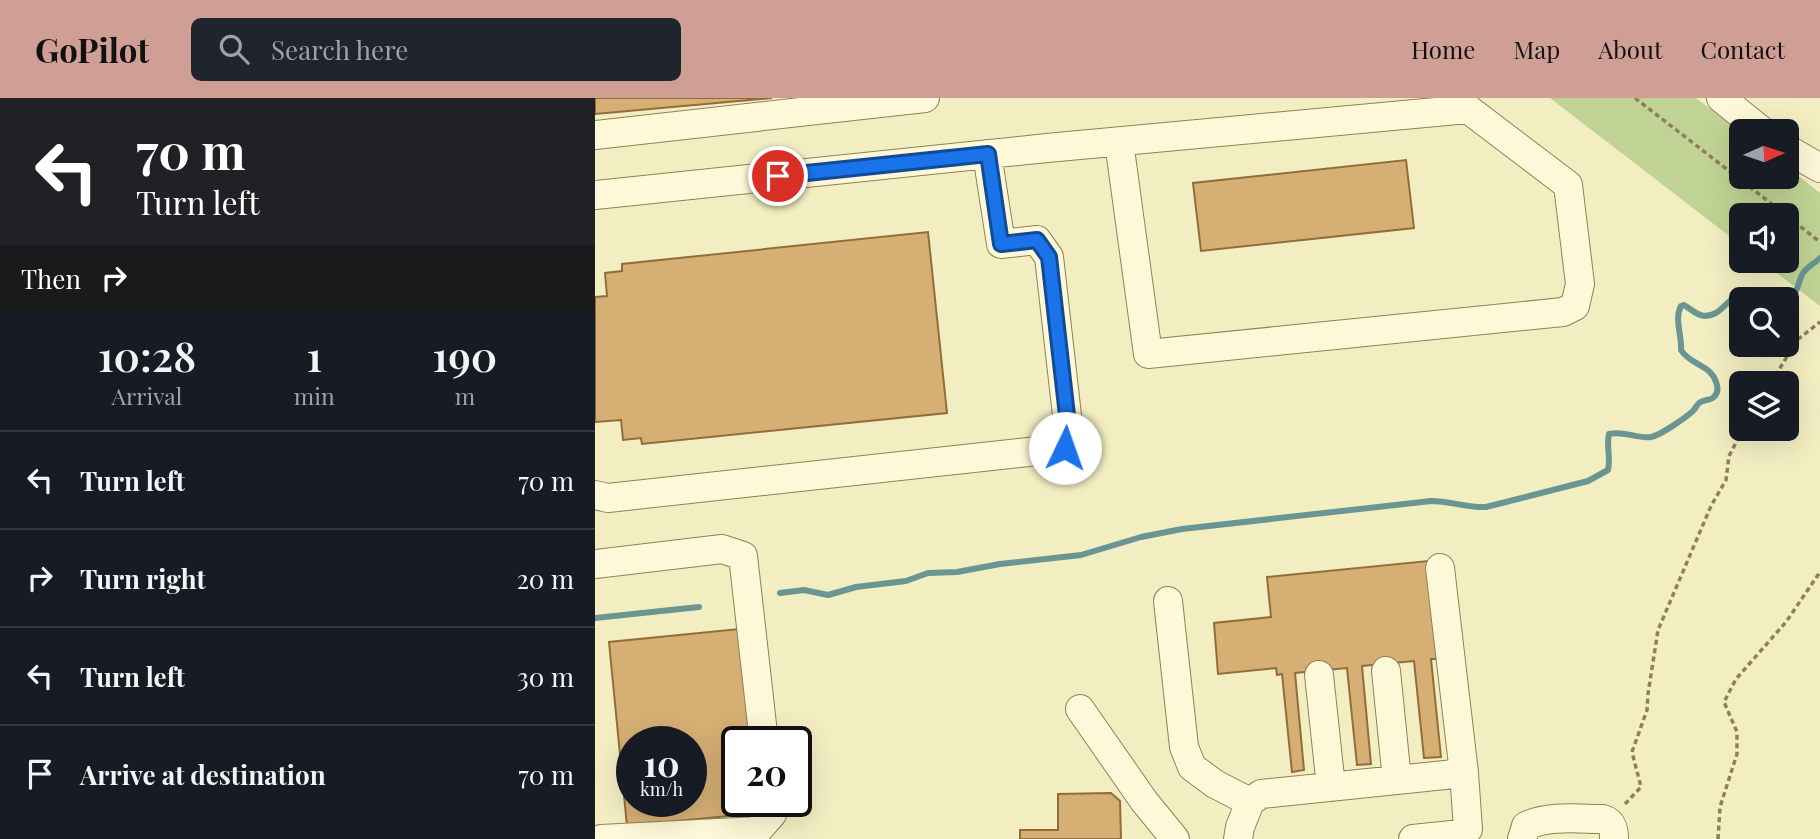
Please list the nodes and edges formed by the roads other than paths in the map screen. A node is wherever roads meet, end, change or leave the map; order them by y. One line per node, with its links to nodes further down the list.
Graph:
1 (925, 98): 4 (street)
2 (1721, 98): 3 (street)
3 (1747, 119)
4 (595, 135)
5 (1119, 142): 5 (street); 6 (street)
6 (988, 154): 9 (street); 10 (street)
7 (1799, 156): 8 (street)
8 (1820, 168)
9 (595, 195)
10 (595, 495)
11 (595, 564): 17 (street)
12 (1440, 568): 18 (street)
13 (1168, 601): 21 (street)
14 (1386, 671): 19 (street)
15 (1319, 675): 20 (street)
16 (1080, 709): 25 (street)
17 (762, 726)
18 (1464, 773): 19 (street); 27 (street)
19 (1397, 780): 20 (street)
20 (1331, 787): 21 (street)
21 (1249, 802): 26 (street)
22 (769, 817): 24 (street)
23 (1612, 830): 28 (street)
24 (601, 839)
25 (1175, 839)
26 (1238, 839)
27 (1413, 839)
28 (1522, 839)

